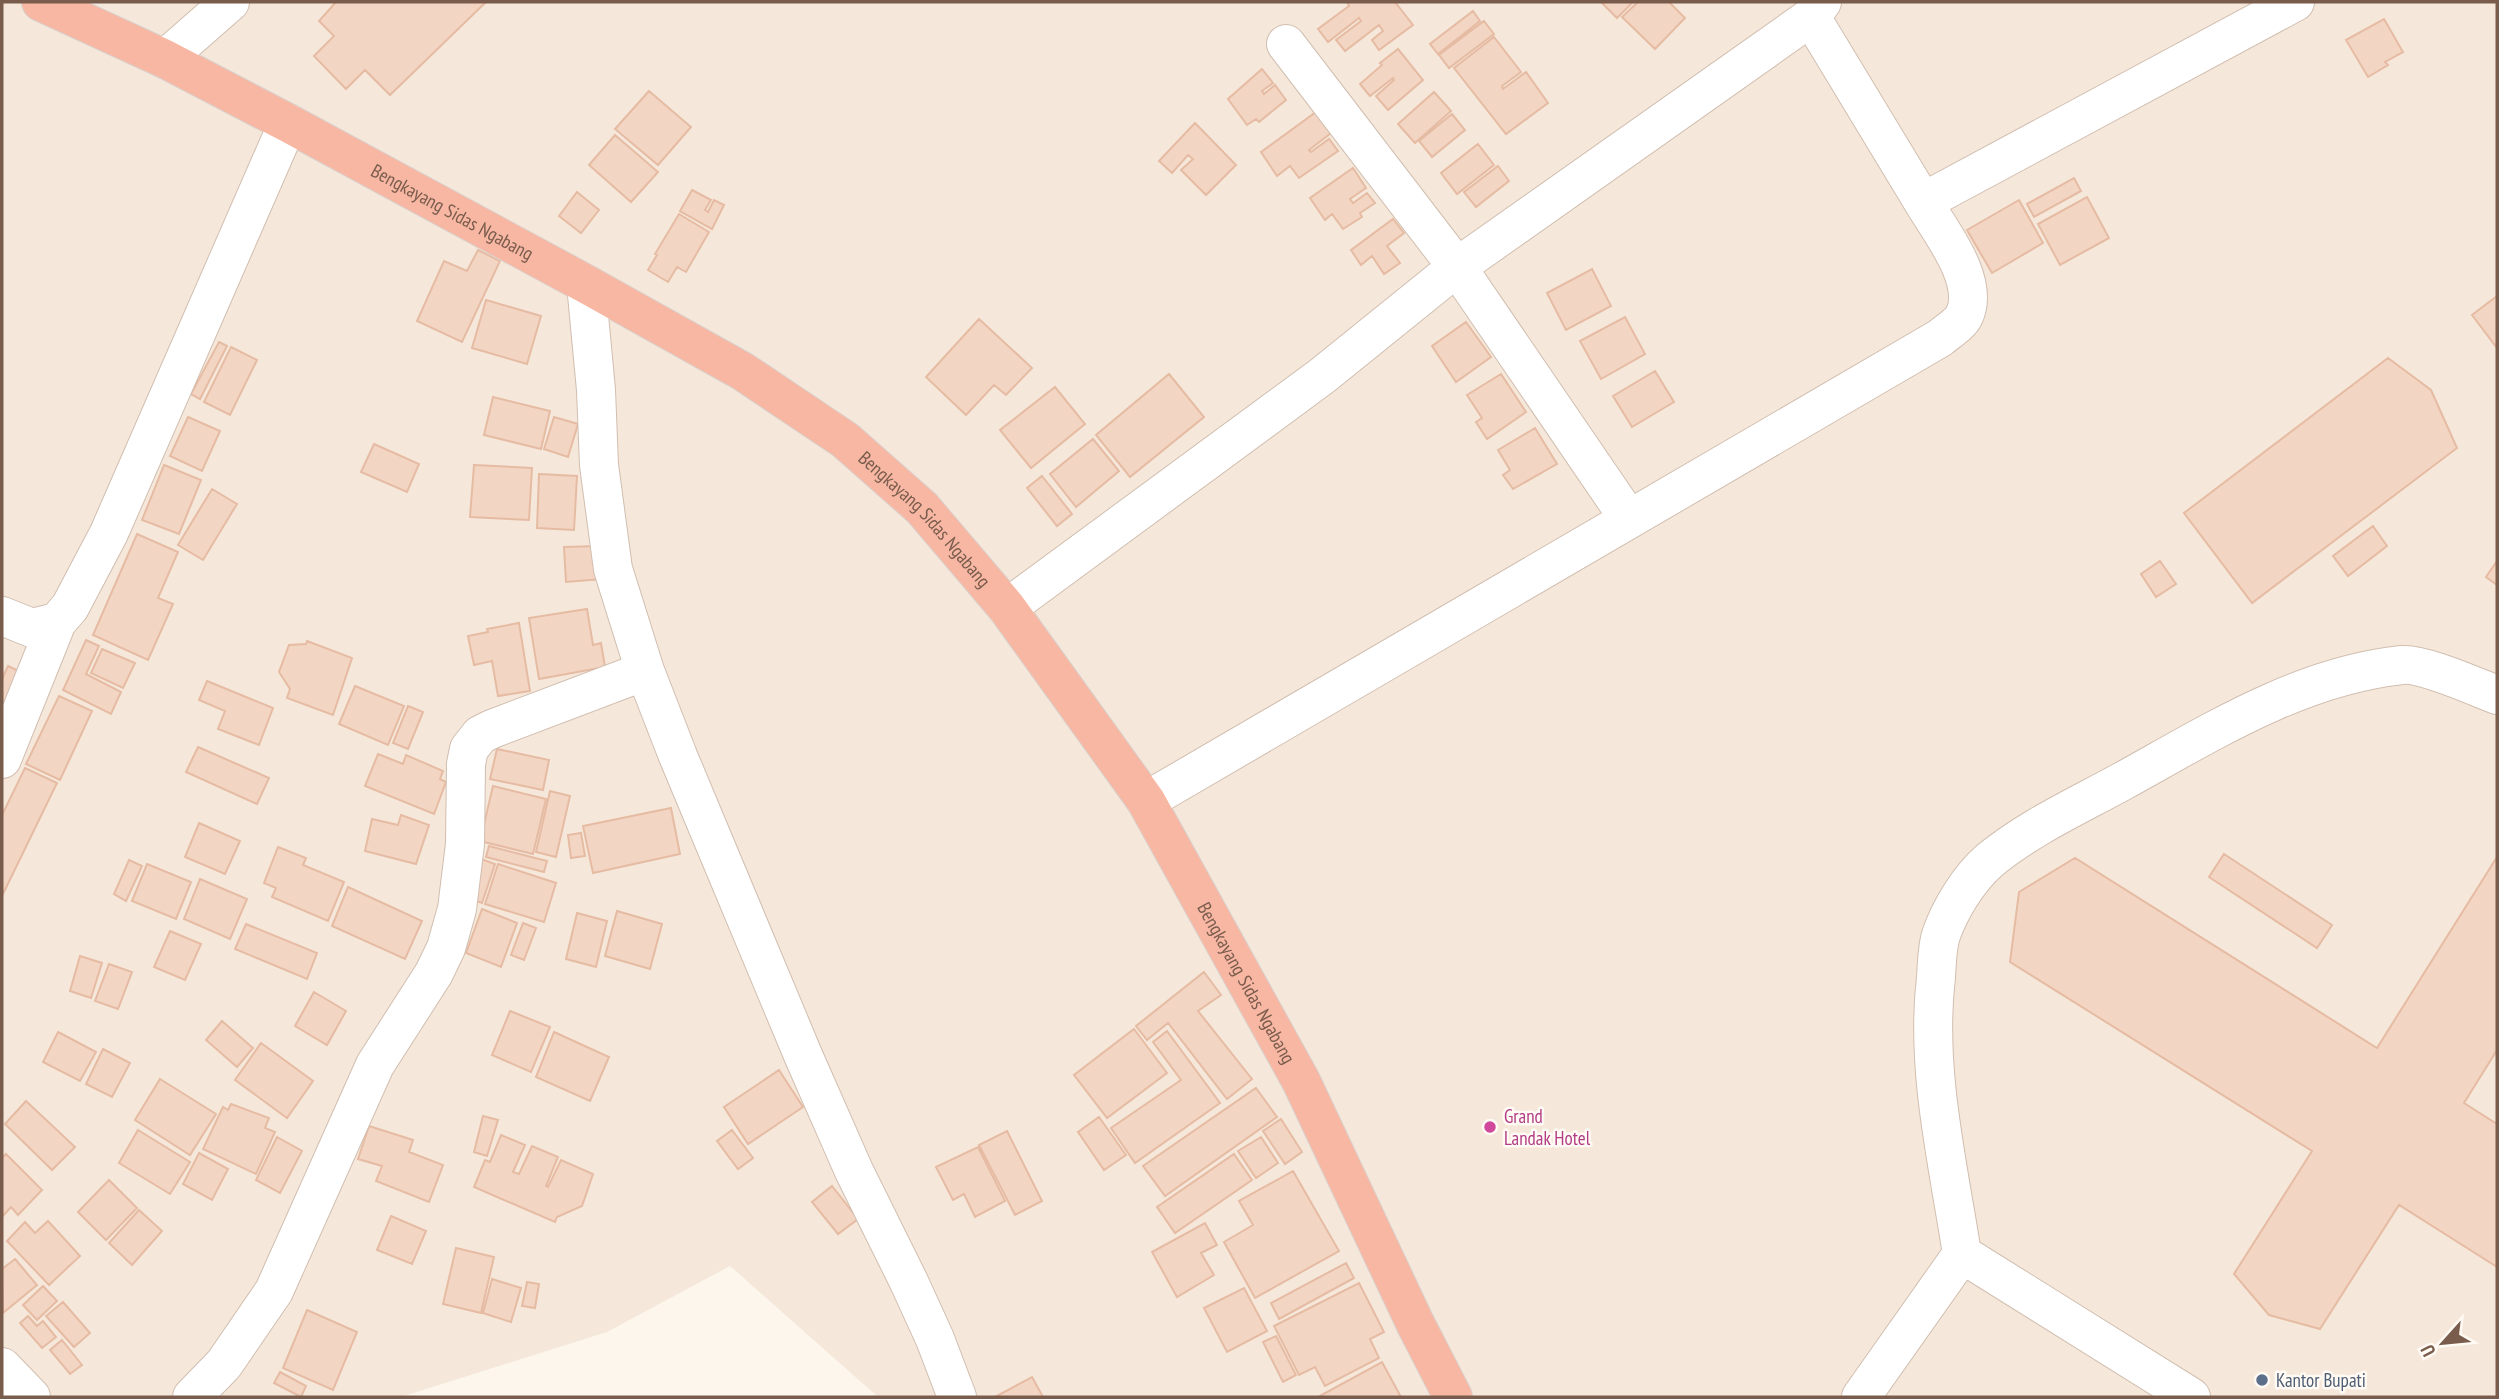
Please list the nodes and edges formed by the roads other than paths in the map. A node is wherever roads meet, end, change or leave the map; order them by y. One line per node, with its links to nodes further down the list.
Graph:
1 (41, 2): 6 (highway, Bengkayang Sidas Ngabang)
2 (230, 2): 6 (street)
3 (2295, 2): 8 (street)
4 (1816, 9): 8 (street); 9 (street)
5 (1286, 44): 9 (street)
6 (165, 59): 7 (highway, Bengkayang Sidas Ngabang)
7 (288, 123): 10 (highway, Bengkayang Sidas Ngabang); 14 (street)
8 (1923, 202): 11 (street)
9 (1457, 267): 11 (street); 12 (street)
10 (586, 284): 12 (highway, Bengkayang Sidas Ngabang); 15 (street)
11 (1629, 519): 18 (street)
12 (1007, 608): 18 (highway, Bengkayang Sidas Ngabang)
13 (2, 616): 14 (street)
14 (57, 622): 17 (street)
15 (645, 671): 22 (street); 23 (street)
16 (2497, 695): 19 (street)
17 (2, 759)
18 (1146, 801): 24 (highway, Bengkayang Sidas Ngabang)
19 (1962, 1254): 25 (street); 26 (street)
20 (2, 1367): 21 (street)
21 (31, 1397)
22 (192, 1397)
23 (957, 1397)
24 (1453, 1397)
25 (1861, 1397)
26 (2191, 1397)

